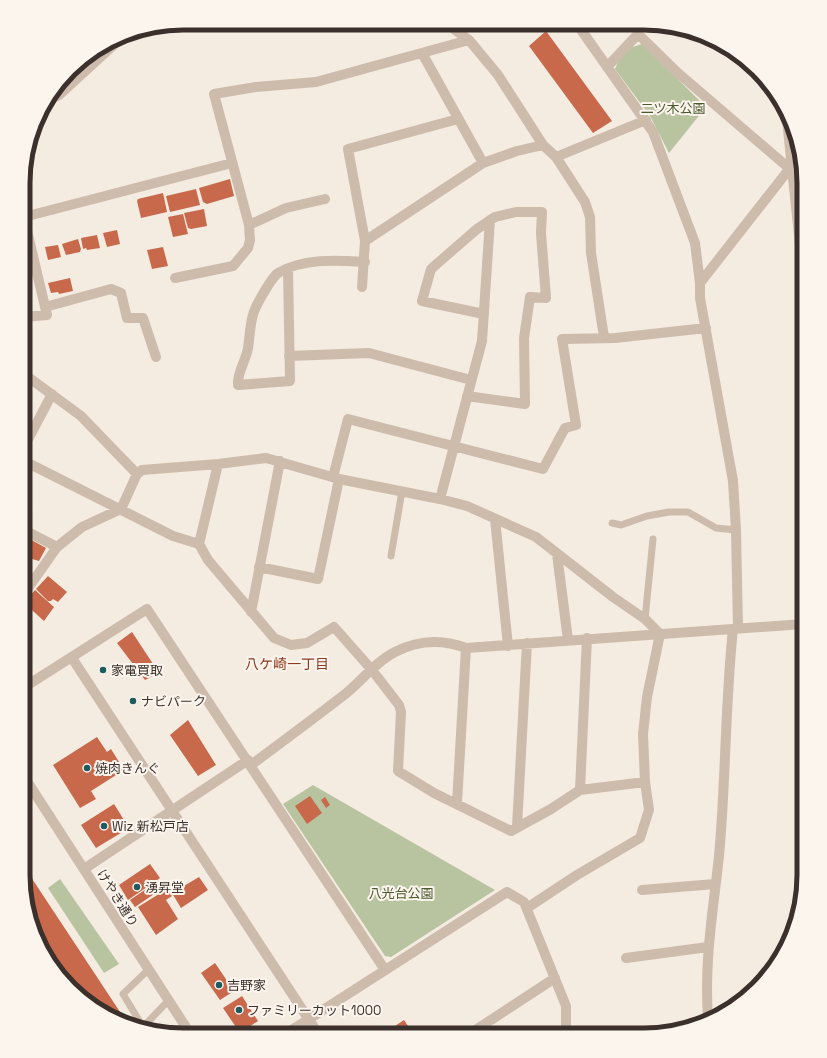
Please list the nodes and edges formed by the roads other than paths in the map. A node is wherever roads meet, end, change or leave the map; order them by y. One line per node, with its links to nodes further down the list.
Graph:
1 (455, 30): 5 (street)
2 (580, 30): 8 (street)
3 (636, 30): 8 (street)
4 (638, 30): 17 (street)
5 (469, 40): 7 (street); 13 (street)
6 (105, 52): 9 (street)
7 (422, 53): 10 (street); 15 (street)
8 (607, 67): 11 (street)
9 (58, 96)
10 (458, 118): 16 (street); 24 (street)
11 (646, 120): 14 (street); 29 (street)
12 (787, 130): 17 (street)
13 (543, 145): 14 (street); 16 (street)
14 (556, 157): 35 (street)
15 (232, 163): 20 (street); 22 (street)
16 (483, 163): 24 (street)
17 (790, 170): 18 (street); 23 (street); 29 (street)
18 (797, 172)
19 (324, 199): 22 (street)
20 (30, 215)
21 (490, 220): 32 (street); 32 (street); 41 (street)
22 (249, 225): 28 (street)
23 (797, 227)
24 (365, 241): 26 (street)
25 (30, 242): 31 (street)
26 (365, 262): 27 (street); 30 (street)
27 (288, 269): 36 (street); 36 (street)
28 (175, 278)
29 (700, 283): 34 (street)
30 (362, 287)
31 (46, 307): 33 (street); 37 (street)
32 (484, 314): 39 (street)
33 (30, 316)
34 (706, 328): 35 (street); 54 (street)
35 (604, 337): 43 (street)
36 (289, 356): 39 (street)
37 (156, 357)
38 (30, 378): 40 (street)
39 (471, 380): 41 (street)
40 (52, 394): 42 (street); 47 (street)
41 (467, 396): 43 (street)
42 (30, 436)
43 (453, 446): 48 (street); 50 (street)
44 (280, 461): 46 (street); 48 (street); 61 (street)
45 (30, 464): 51 (street)
46 (218, 464): 47 (street); 57 (street)
47 (137, 474): 51 (street)
48 (336, 478): 49 (street); 61 (street)
49 (402, 491): 50 (street); 60 (lane)
50 (440, 499): 52 (street)
51 (121, 509): 57 (street); 58 (street)
52 (495, 519): 59 (street); 71 (street)
53 (612, 523): 54 (lane)
54 (736, 530): 66 (street)
55 (30, 533): 58 (street)
56 (653, 539): 64 (lane)
57 (199, 544): 63 (street)
58 (57, 548): 62 (street)
59 (557, 554): 64 (street); 69 (street)
60 (391, 556)
61 (259, 567): 63 (street)
62 (30, 586)
63 (251, 612): 74 (street)
64 (645, 619): 67 (street)
65 (797, 625): 66 (street)
66 (735, 629): 67 (street); 84 (street)
67 (660, 634): 68 (street); 77 (street)
68 (587, 638): 69 (street); 79 (street)
69 (568, 640): 70 (street)
70 (527, 644): 71 (street); 82 (street)
71 (508, 646): 72 (street)
72 (466, 648): 74 (street); 80 (street)
73 (72, 658): 75 (street); 76 (street); 81 (street)
74 (372, 670): 76 (street); 80 (street)
75 (30, 684)
76 (249, 763): 81 (street); 90 (street)
77 (645, 782): 79 (street); 86 (street)
78 (30, 786): 83 (street, けやき通り)
79 (580, 790): 82 (street)
80 (457, 803): 82 (street)
81 (173, 810): 83 (street); 94 (street)
82 (517, 827)
83 (84, 869): 89 (street, けやき通り)
84 (715, 884): 85 (street); 87 (street)
85 (642, 890)
86 (527, 908): 90 (street); 91 (street)
87 (708, 947): 88 (street); 93 (street)
88 (626, 958)
89 (148, 970): 92 (street, けやき通り); 95 (lane)
90 (385, 970): 94 (street)
91 (555, 978): 100 (street); 101 (street)
92 (168, 1001): 96 (lane); 97 (street, けやき通り)
93 (708, 1013)
94 (308, 1018): 98 (street); 99 (street)
95 (139, 1022)
96 (147, 1024)
97 (186, 1028)
98 (294, 1028)
99 (314, 1028)
100 (479, 1028)
101 (566, 1028)

